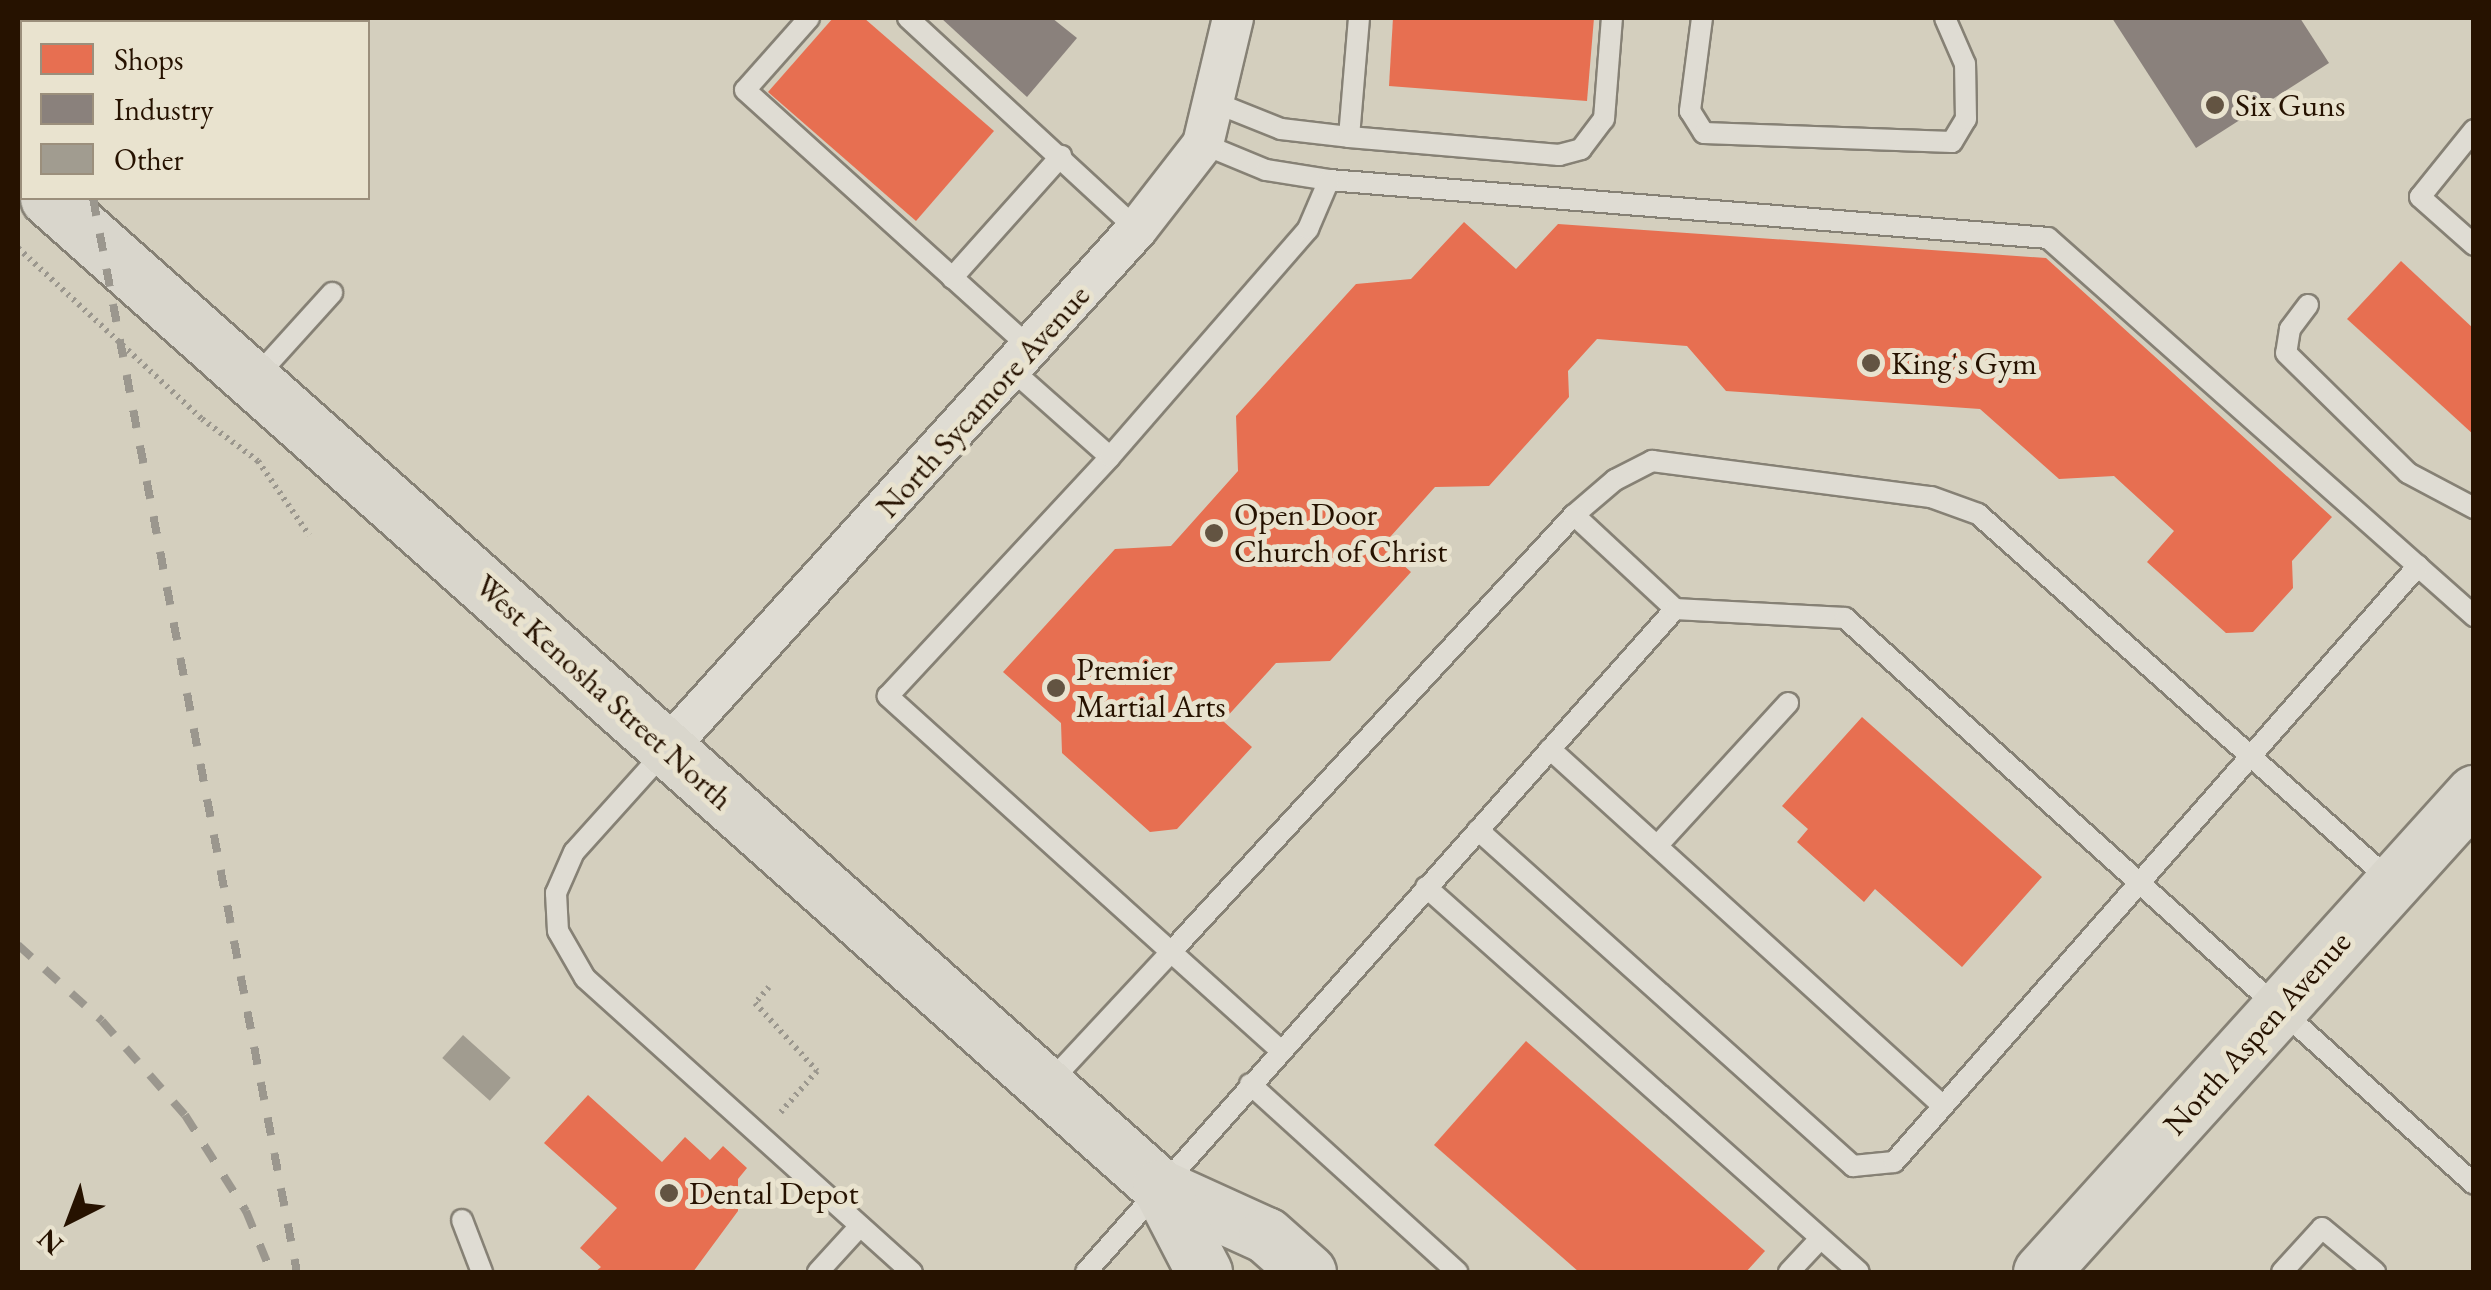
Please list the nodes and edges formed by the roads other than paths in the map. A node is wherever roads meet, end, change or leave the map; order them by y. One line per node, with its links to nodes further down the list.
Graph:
1 (810, 18): 17 (lane)
2 (908, 18): 12 (lane)
3 (1234, 18): 8 (street, North Sycamore Avenue)
4 (1359, 18): 10 (lane)
5 (1612, 18): 10 (lane)
6 (1702, 18): 7 (lane)
7 (1946, 18)
8 (1216, 103): 10 (lane); 11 (street, North Sycamore Avenue)
9 (2474, 130): 16 (lane)
10 (1349, 137)
11 (1203, 144): 13 (lane); 15 (street, North Sycamore Avenue)
12 (1061, 156): 15 (lane); 17 (lane)
13 (1328, 180): 22 (lane); 25 (lane)
14 (50, 200): 21 (main road, West Kenosha Street North)
15 (1137, 230): 20 (street, North Sycamore Avenue)
16 (2474, 245)
17 (952, 278): 20 (lane)
18 (332, 293): 21 (lane)
19 (2308, 305): 23 (lane)
20 (1021, 359): 22 (lane); 29 (street, North Sycamore Avenue)
21 (254, 380): 29 (main road, West Kenosha Street North)
22 (1110, 457): 38 (lane)
23 (2474, 508)
24 (1574, 515): 26 (lane); 31 (lane); 38 (lane)
25 (2418, 566): 27 (lane); 31 (lane)
26 (1675, 609): 30 (lane); 36 (lane)
27 (2474, 616)
28 (1788, 703): 34 (lane)
29 (667, 748): 42 (main road, West Kenosha Street North); 47 (lane)
30 (1550, 749): 33 (lane); 34 (lane)
31 (2251, 756): 35 (lane); 36 (lane)
32 (2470, 801): 35 (main road, North Aspen Avenue)
33 (1478, 830): 37 (lane); 43 (lane)
34 (1657, 846): 43 (lane)
35 (2393, 882): 39 (main road, North Aspen Avenue)
36 (2138, 884): 39 (lane); 43 (lane)
37 (1426, 887): 40 (lane); 48 (lane)
38 (1170, 952): 40 (lane); 42 (lane)
39 (2278, 1010): 44 (lane); 58 (main road, North Aspen Avenue)
40 (1280, 1050): 41 (lane)
41 (1250, 1084): 45 (lane); 55 (lane)
42 (1046, 1086): 45 (main road, West Kenosha Street North)
43 (1944, 1106)
44 (2474, 1184)
45 (1160, 1186): 52 (lane); 53 (main road, West Kenosha Street North); 54 (main road, West Kenosha Street North)
46 (462, 1220): 49 (lane)
47 (860, 1226): 50 (lane); 51 (lane)
48 (1820, 1239): 56 (lane); 57 (lane)
49 (482, 1272)
50 (818, 1272)
51 (912, 1272)
52 (1086, 1272)
53 (1204, 1272)
54 (1308, 1272)
55 (1458, 1272)
56 (1789, 1272)
57 (1859, 1272)
58 (2041, 1272)
59 (2282, 1272): 60 (lane)
60 (2375, 1272)

